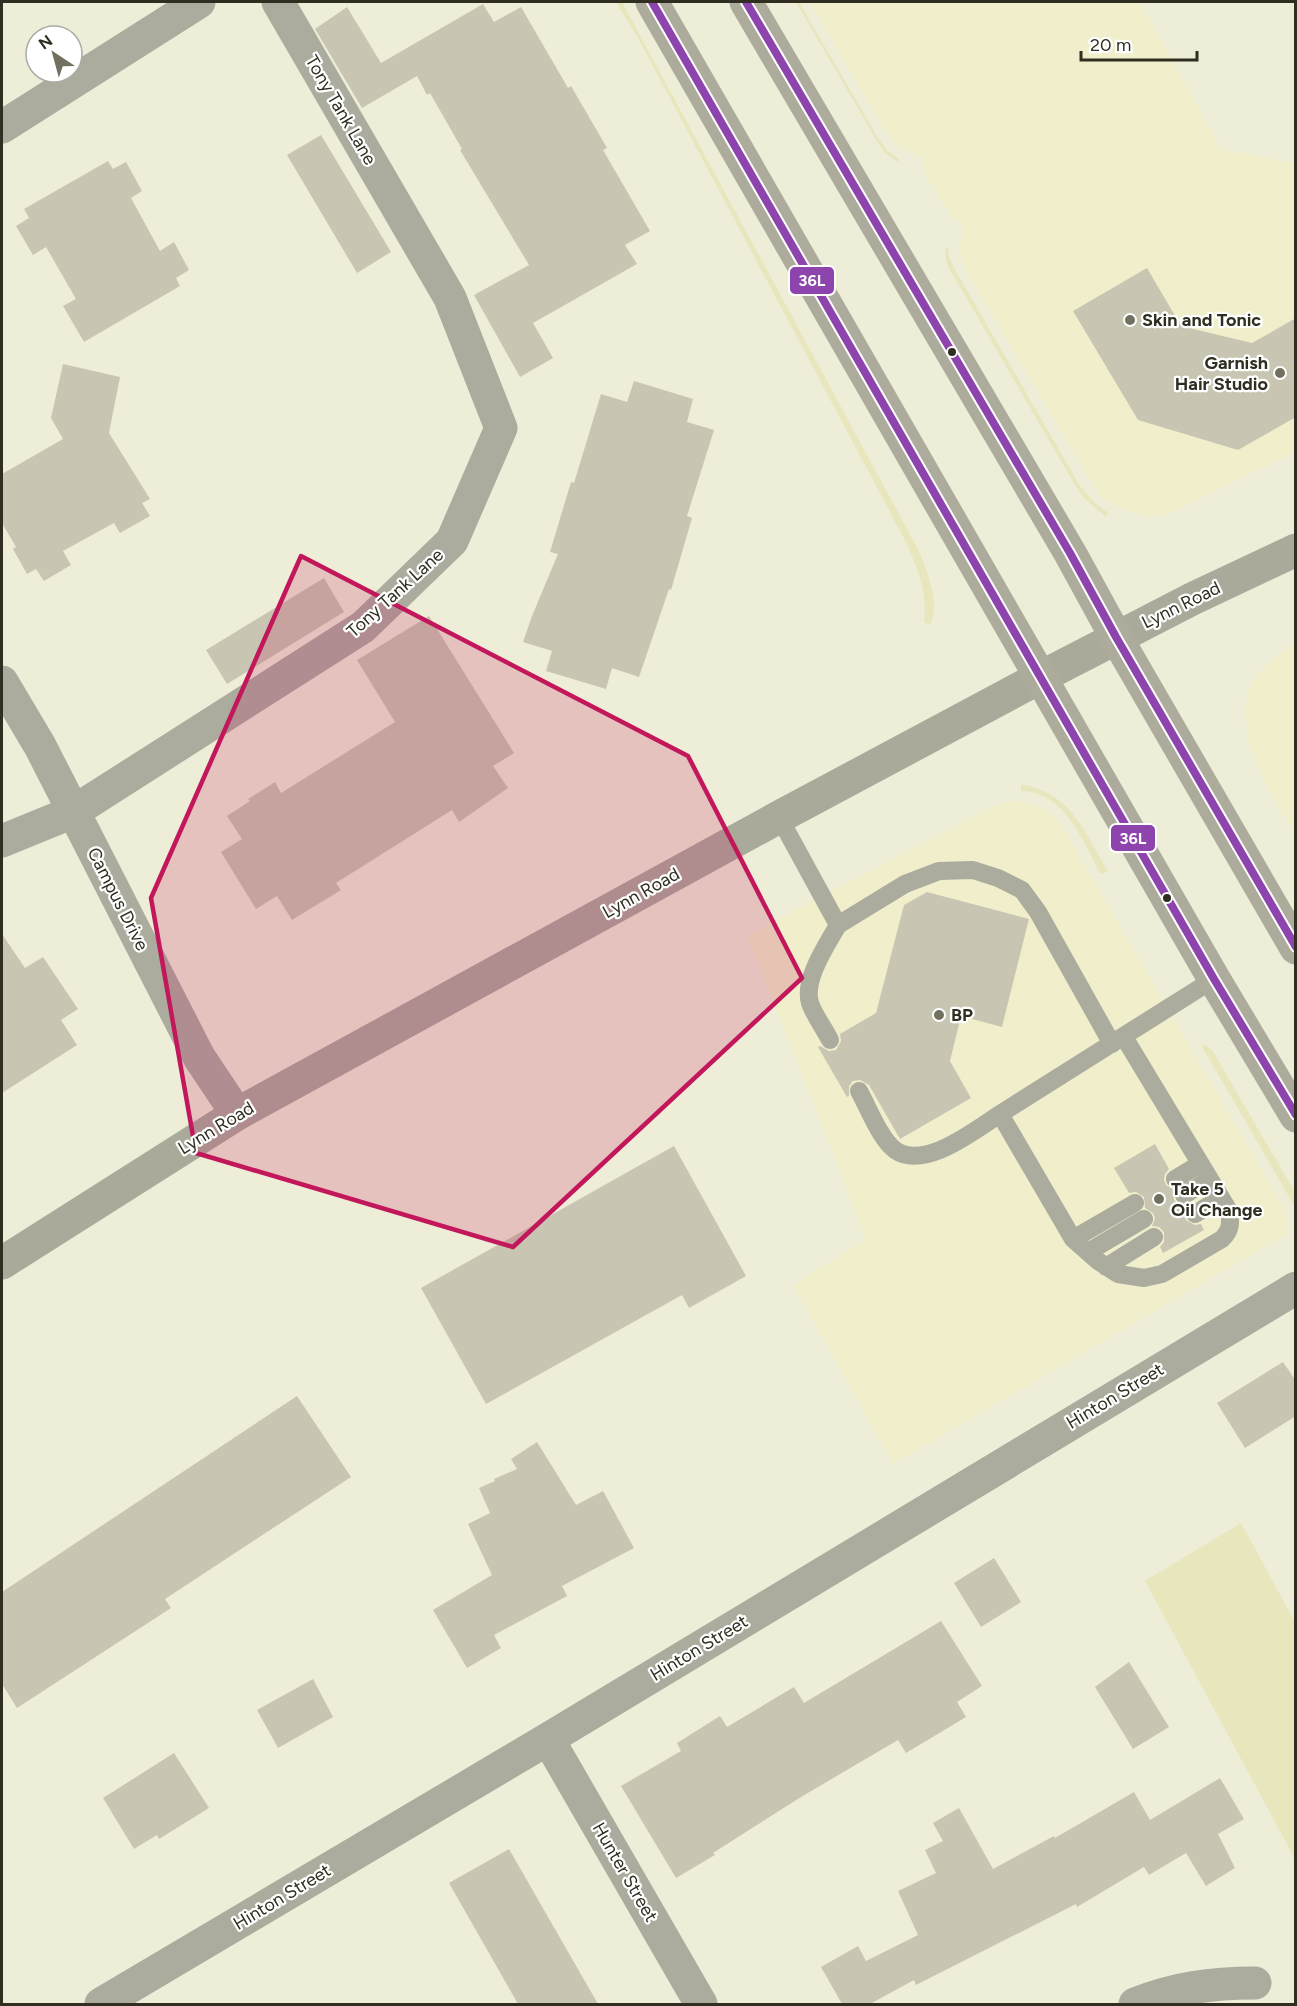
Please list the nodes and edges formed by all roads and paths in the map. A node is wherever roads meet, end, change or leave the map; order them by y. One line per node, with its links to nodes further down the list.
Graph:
1 (199, 2): 5 (street)
2 (278, 2): 10 (street, Tony Tank Lane)
3 (652, 2): 8 (main road)
4 (746, 2): 7 (main road)
5 (2, 127)
6 (1296, 550): 7 (main road, Lynn Road)
7 (1116, 638): 8 (main road, Lynn Road); 14 (main road)
8 (1041, 677): 11 (main road, Lynn Road); 15 (main road)
9 (2, 682): 10 (street, Campus Drive)
10 (74, 812): 12 (street, Tony Tank Lane); 19 (street, Campus Drive)
11 (779, 817): 13 (lane); 19 (main road, Lynn Road)
12 (2, 841)
13 (838, 925): 16 (lane); 17 (lane)
14 (1296, 948)
15 (1214, 979): 17 (lane); 21 (main road)
16 (830, 1040)
17 (1118, 1041): 20 (lane); 22 (lane)
18 (859, 1090): 20 (lane)
19 (237, 1114): 31 (main road, Lynn Road)
20 (999, 1114): 28 (lane)
21 (1296, 1116)
22 (1200, 1164): 23 (lane); 23 (lane)
23 (1209, 1180): 24 (lane)
24 (1221, 1198): 26 (lane); 32 (lane)
25 (1135, 1203): 28 (lane)
26 (1195, 1214)
27 (1144, 1219): 30 (lane)
28 (1070, 1234): 30 (lane)
29 (1155, 1237): 32 (lane)
30 (1088, 1252): 32 (lane)
31 (2, 1263)
32 (1106, 1267)
33 (1296, 1288): 34 (street, Hinton Street)
34 (548, 1739): 36 (street, Hinton Street); 37 (street, Hunter Street)
35 (1254, 1983): 38 (street)
36 (101, 2004)
37 (701, 2004)
38 (1135, 2004)

